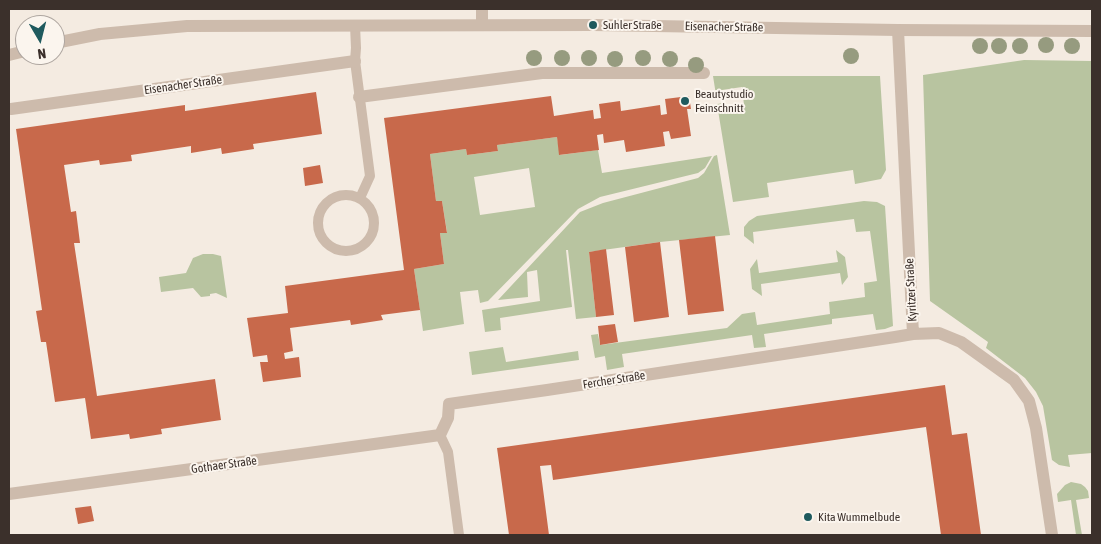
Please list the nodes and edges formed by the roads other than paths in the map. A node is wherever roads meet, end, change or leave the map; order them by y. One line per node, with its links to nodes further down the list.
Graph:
1 (482, 9): 3 (street)
2 (355, 25): 3 (street, Eisenacher Straße); 6 (street, Eisenacher Straße); 7 (lane)
3 (482, 25): 4 (street, Eisenacher Straße)
4 (898, 30): 5 (street, Eisenacher Straße); 12 (street, Kyritzer Straße)
5 (1092, 31)
6 (65, 42)
7 (355, 61): 9 (lane); 10 (street, Eisenacher Straße)
8 (704, 73): 9 (street)
9 (359, 97): 11 (lane)
10 (11, 109)
11 (360, 198): 11 (lane)
12 (913, 334): 13 (street, Fercher Straße); 16 (street, Kyritzer Straße)
13 (440, 435): 14 (street, Gothaer Straße); 15 (lane)
14 (9, 494)
15 (460, 535)
16 (1052, 535)

